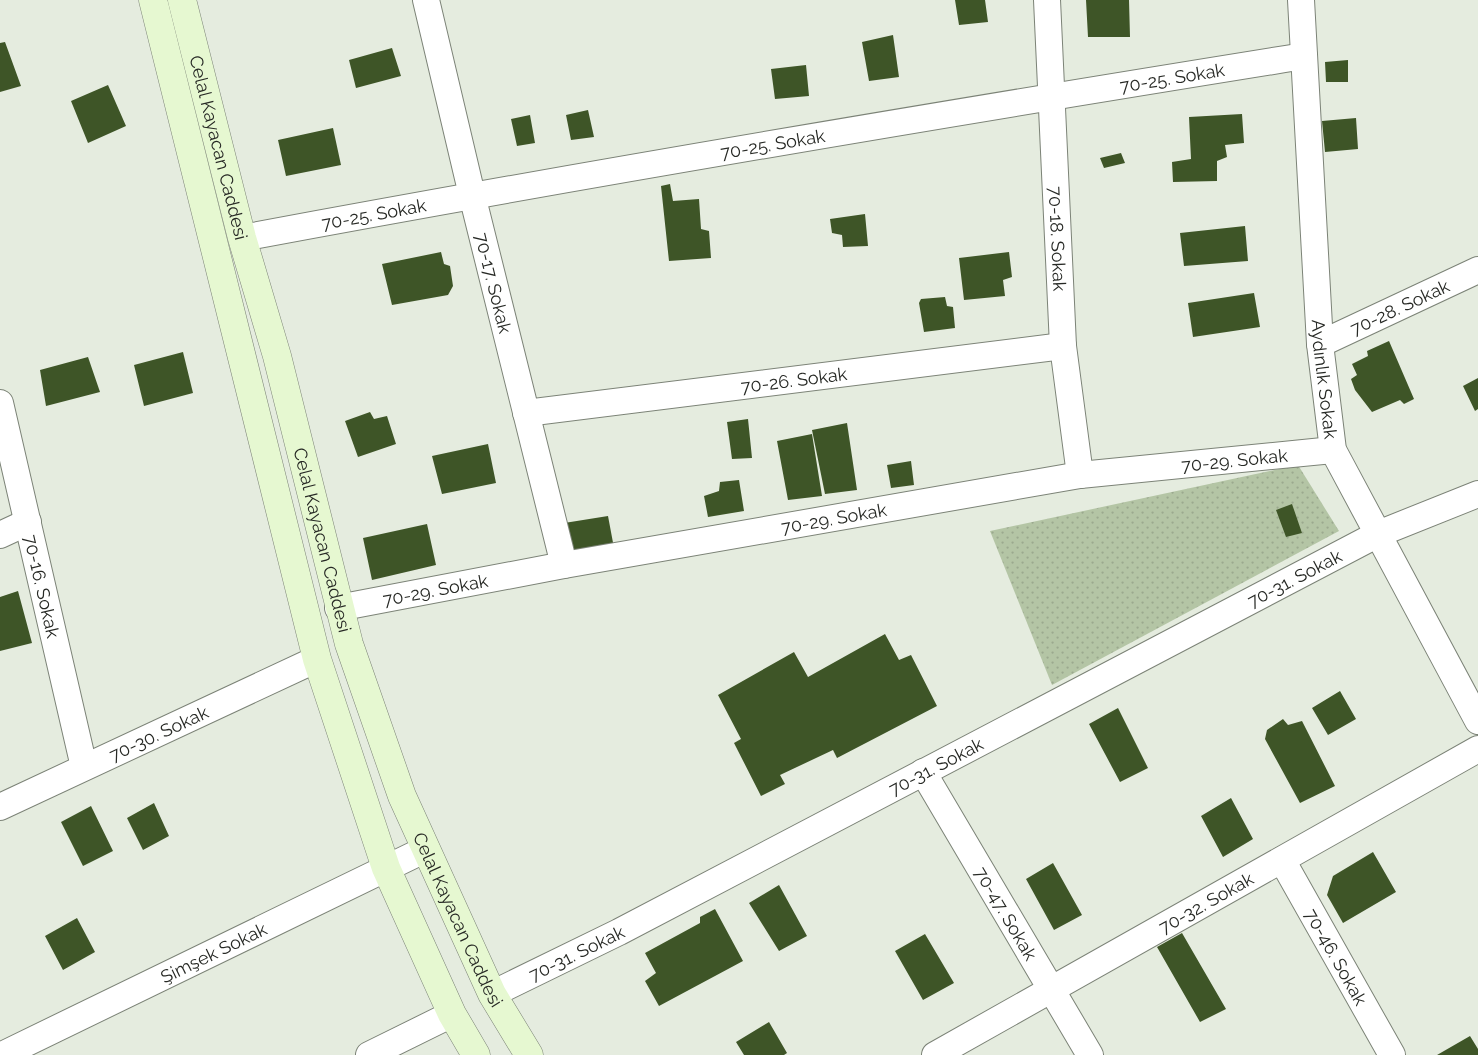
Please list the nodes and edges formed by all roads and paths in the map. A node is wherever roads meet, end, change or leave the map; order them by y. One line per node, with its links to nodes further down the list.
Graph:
1 (153, 0): 23 (street, Celal Kayacan Caddesi)
2 (182, 0): 9 (street, Celal Kayacan Caddesi)
3 (426, 0): 8 (street, 70-17. Sokak)
4 (1047, 0): 7 (street, 70-18. Sokak)
5 (1301, 0): 6 (street, Aydınlık Sokak)
6 (1304, 56): 7 (street, 70-25. Sokak); 11 (street, Aydınlık Sokak)
7 (1052, 96): 8 (street, 70-25. Sokak); 12 (street, 70-18. Sokak)
8 (472, 195): 9 (street, 70-25. Sokak); 14 (street, 70-17. Sokak)
9 (242, 238): 22 (street, Celal Kayacan Caddesi)
10 (1478, 270): 11 (street, 70-28. Sokak)
11 (1320, 344): 15 (street, Aydınlık Sokak)
12 (1063, 346): 14 (street, 70-26. Sokak); 16 (street, 70-18. Sokak)
13 (0, 403): 18 (street, 70-16. Sokak)
14 (526, 414): 21 (street, 70-17. Sokak)
15 (1333, 450): 16 (street, 70-29. Sokak); 19 (street, Aydınlık Sokak)
16 (1080, 475): 21 (street, 70-29. Sokak)
17 (1478, 494): 19 (street)
18 (28, 522): 20 (street); 26 (street, 70-16. Sokak)
19 (1378, 534): 24 (street, Aydınlık Sokak); 27 (street, 70-31. Sokak)
20 (0, 535)
21 (564, 565): 22 (street, 70-29. Sokak)
22 (338, 608): 29 (street, Celal Kayacan Caddesi)
23 (317, 659): 26 (street, 70-30. Sokak); 31 (street, Celal Kayacan Caddesi)
24 (1478, 721)
25 (1478, 749): 30 (street, 70-32. Sokak)
26 (84, 767): 28 (street, 70-30. Sokak)
27 (923, 772): 32 (street, 70-47. Sokak); 33 (street, 70-31. Sokak)
28 (0, 807)
29 (426, 849): 31 (street, Şimşek Sokak); 33 (street, Celal Kayacan Caddesi)
30 (1282, 860): 32 (street, 70-32. Sokak); 41 (street, 70-46. Sokak)
31 (386, 868): 34 (street, Celal Kayacan Caddesi); 35 (street, Şimşek Sokak)
32 (1052, 990): 39 (street, 70-32. Sokak); 40 (street, 70-47. Sokak)
33 (492, 994): 38 (street, Celal Kayacan Caddesi)
34 (452, 1014): 36 (street); 37 (street, Celal Kayacan Caddesi)
35 (2, 1055)
36 (369, 1055)
37 (476, 1055)
38 (528, 1055)
39 (935, 1055)
40 (1090, 1055)
41 (1392, 1055)

